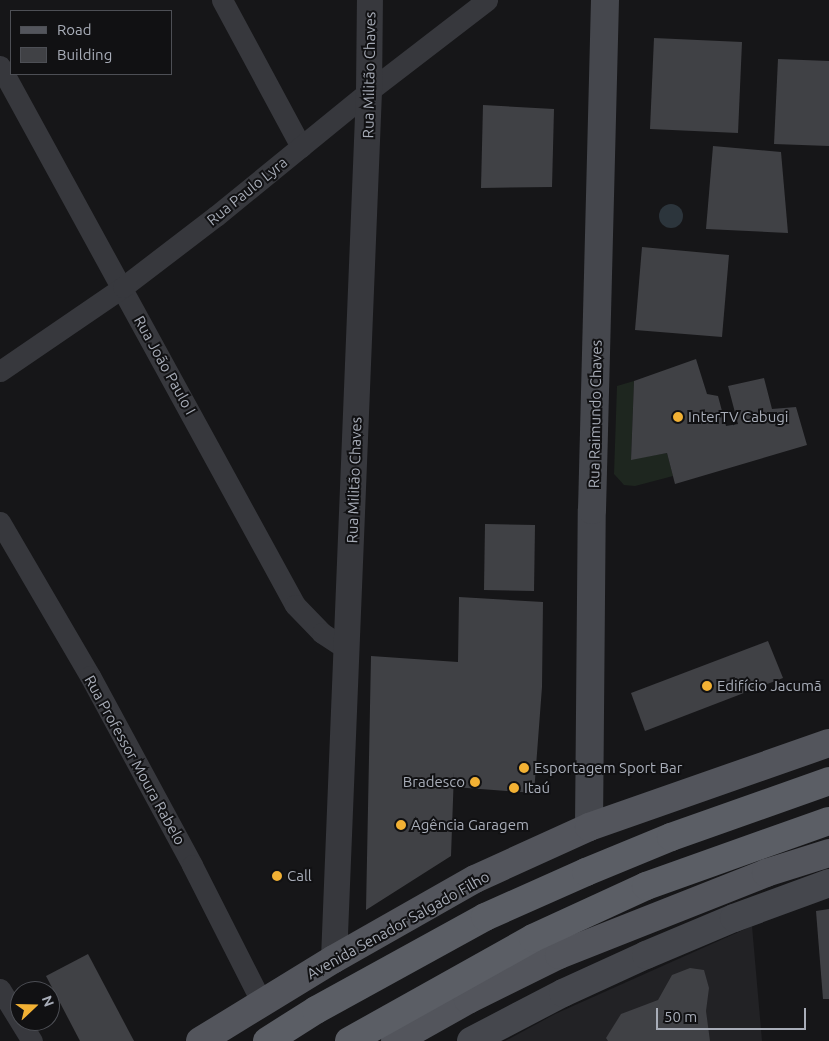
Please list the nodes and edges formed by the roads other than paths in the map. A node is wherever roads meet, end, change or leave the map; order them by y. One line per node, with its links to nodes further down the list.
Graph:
1 (222, 0): 7 (street)
2 (370, 0): 6 (street, Rua Militão Chaves)
3 (487, 0): 6 (street, Rua Paulo Lyra)
4 (605, 0): 15 (main road, Rua Raimundo Chaves)
5 (0, 66): 8 (street, Rua João Paulo I)
6 (369, 91): 7 (street, Rua Paulo Lyra); 11 (street, Rua Militão Chaves)
7 (301, 146): 8 (street, Rua Paulo Lyra)
8 (123, 288): 9 (street, Rua Paulo Lyra); 11 (street, Rua João Paulo I)
9 (0, 371)
10 (0, 522): 20 (street, Rua Professor Moura Rabelo)
11 (347, 649): 18 (street, Rua Militão Chaves)
12 (829, 743): 15 (main road, Avenida Senador Salgado Filho)
13 (829, 781): 23 (highway)
14 (829, 821): 24 (highway)
15 (589, 827): 18 (main road, Avenida Senador Salgado Filho)
16 (829, 853): 25 (main road)
17 (829, 883): 26 (main road)
18 (334, 959): 20 (main road, Avenida Senador Salgado Filho)
19 (0, 989): 21 (street)
20 (262, 1003): 22 (main road, Avenida Senador Salgado Filho)
21 (32, 1041)
22 (200, 1041)
23 (267, 1041)
24 (349, 1041)
25 (395, 1041)
26 (471, 1041)

